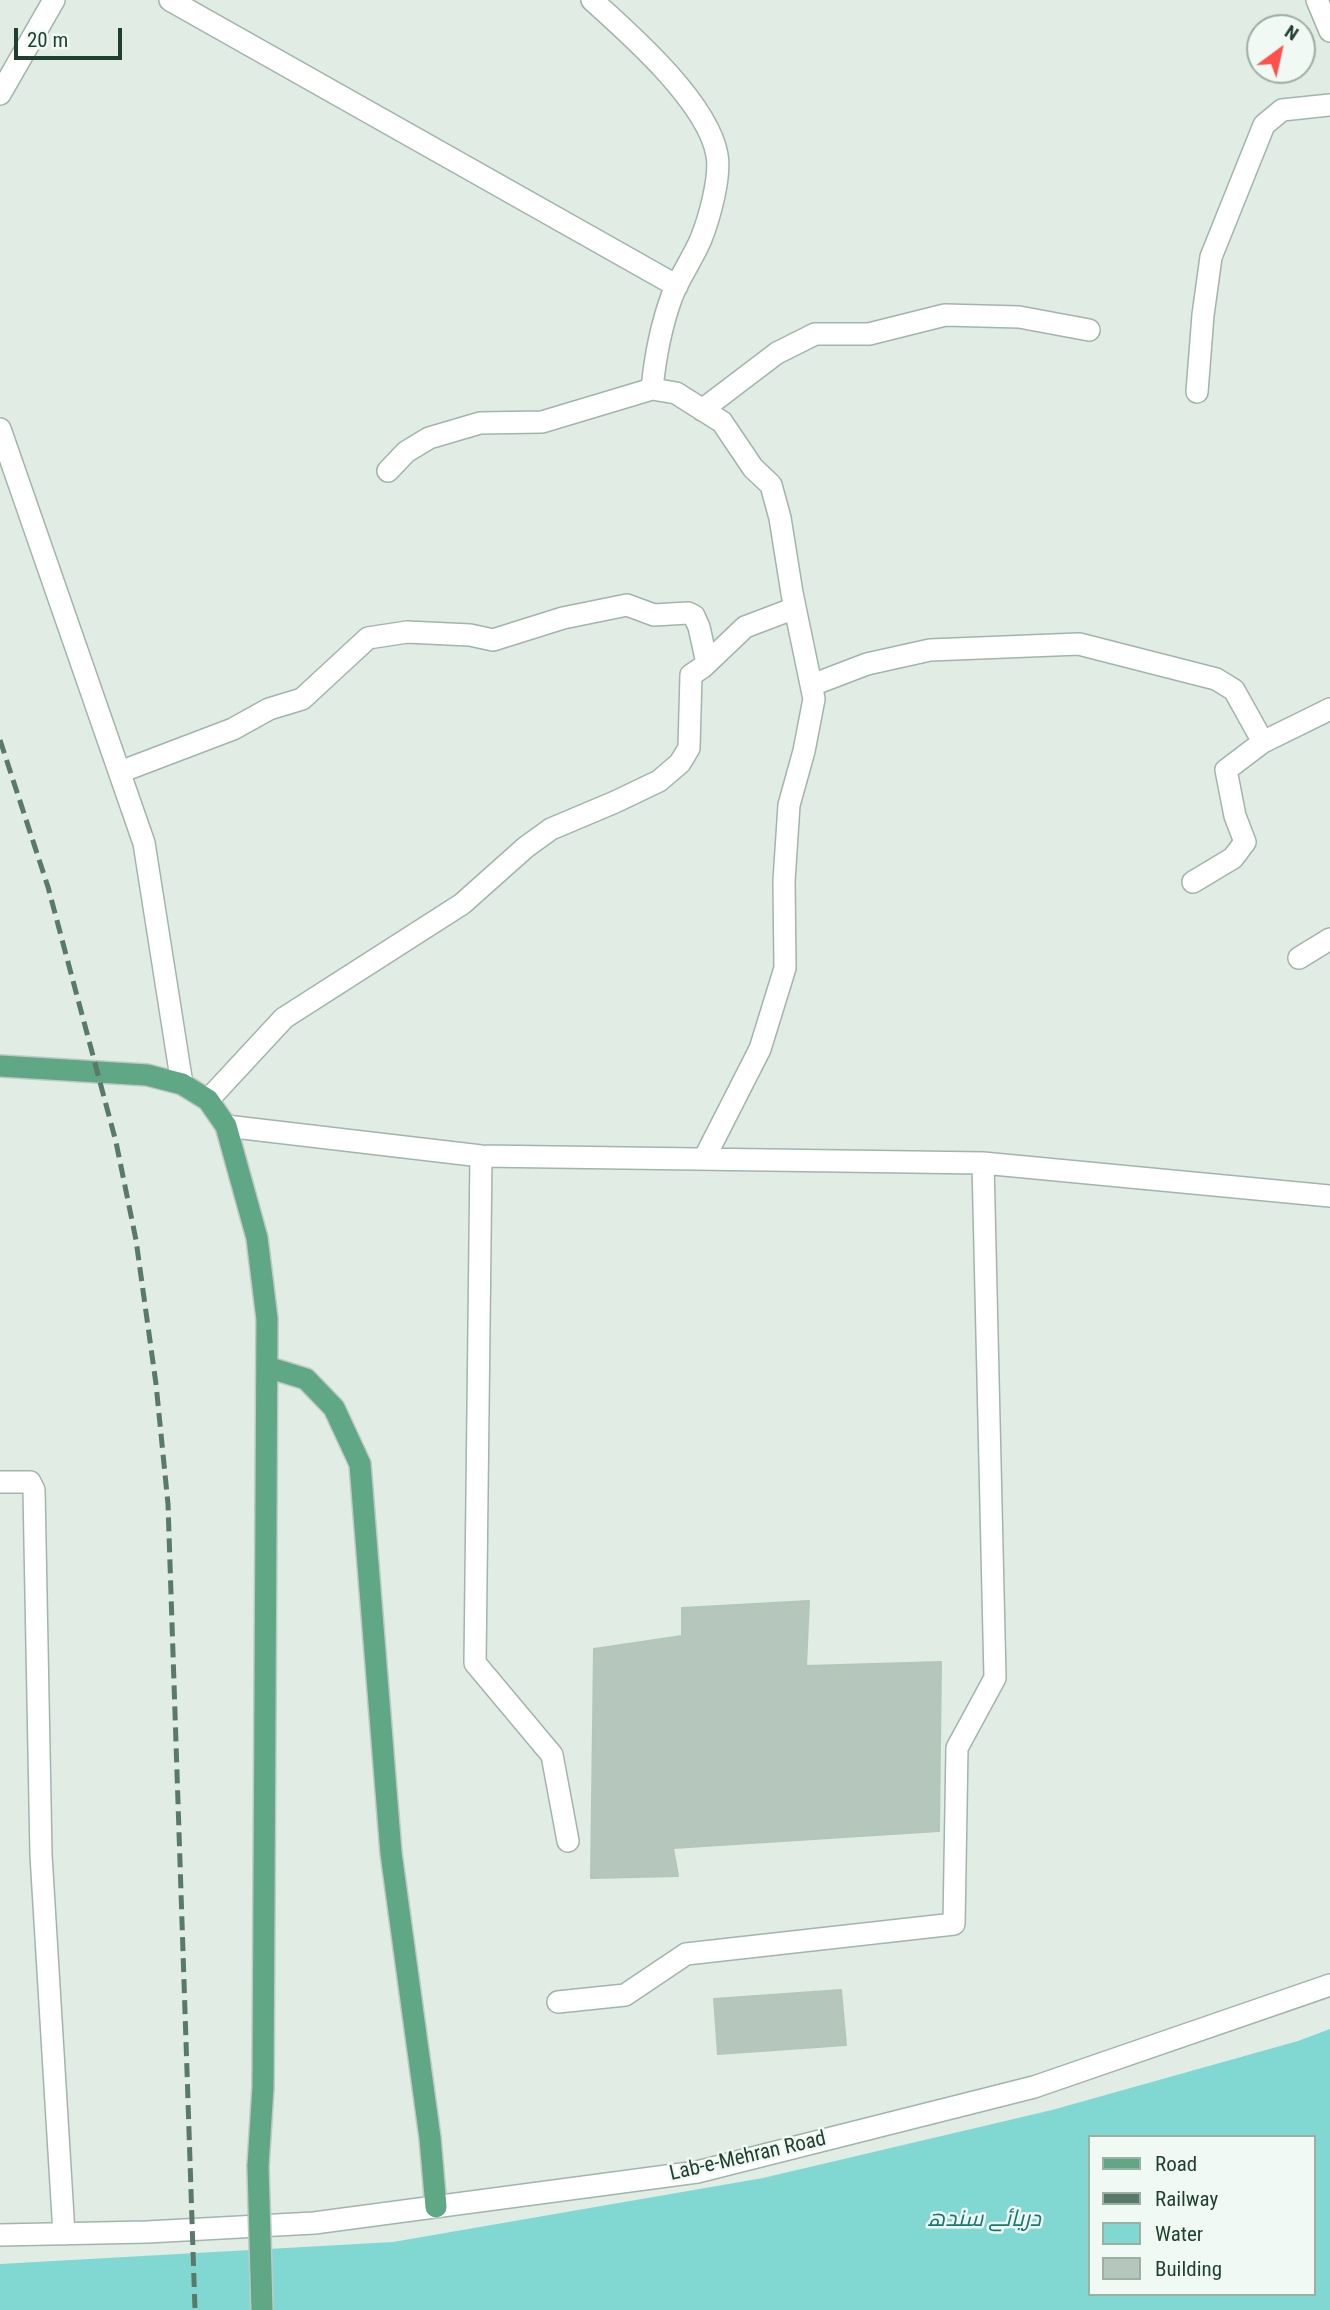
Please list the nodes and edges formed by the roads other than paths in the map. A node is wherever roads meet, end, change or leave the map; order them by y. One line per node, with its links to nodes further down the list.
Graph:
1 (54, 0): 6 (street)
2 (170, 0): 8 (street)
3 (592, 0): 8 (street)
4 (1317, 0): 5 (street)
5 (1330, 31)
6 (0, 94)
7 (1330, 105): 11 (street)
8 (677, 286): 10 (street)
9 (1089, 330): 12 (street)
10 (652, 390): 12 (street); 14 (street)
11 (1198, 392)
12 (702, 410): 15 (street)
13 (0, 429): 20 (street)
14 (388, 471)
15 (795, 608): 16 (street); 17 (street)
16 (707, 663): 20 (street); 26 (street)
17 (812, 685): 19 (street); 29 (street)
18 (1330, 709): 19 (street)
19 (1263, 742): 21 (street)
20 (120, 772): 25 (street)
21 (1193, 882)
22 (1330, 939): 23 (street)
23 (1299, 958)
24 (0, 1066): 25 (main road)
25 (183, 1084): 26 (main road)
26 (208, 1100): 27 (main road)
27 (226, 1126): 28 (street); 32 (main road)
28 (481, 1156): 29 (street); 34 (street)
29 (704, 1159): 30 (street)
30 (983, 1163): 31 (street); 36 (street)
31 (1330, 1196)
32 (267, 1367): 37 (main road); 40 (main road, bridge)
33 (0, 1482): 38 (street)
34 (568, 1841)
35 (1330, 1985): 37 (street, Lab-e-Mehran Road)
36 (558, 2002)
37 (436, 2207): 38 (street, Lab-e-Mehran Road)
38 (64, 2234): 39 (street, Lab-e-Mehran Road)
39 (0, 2235)
40 (262, 2310)

